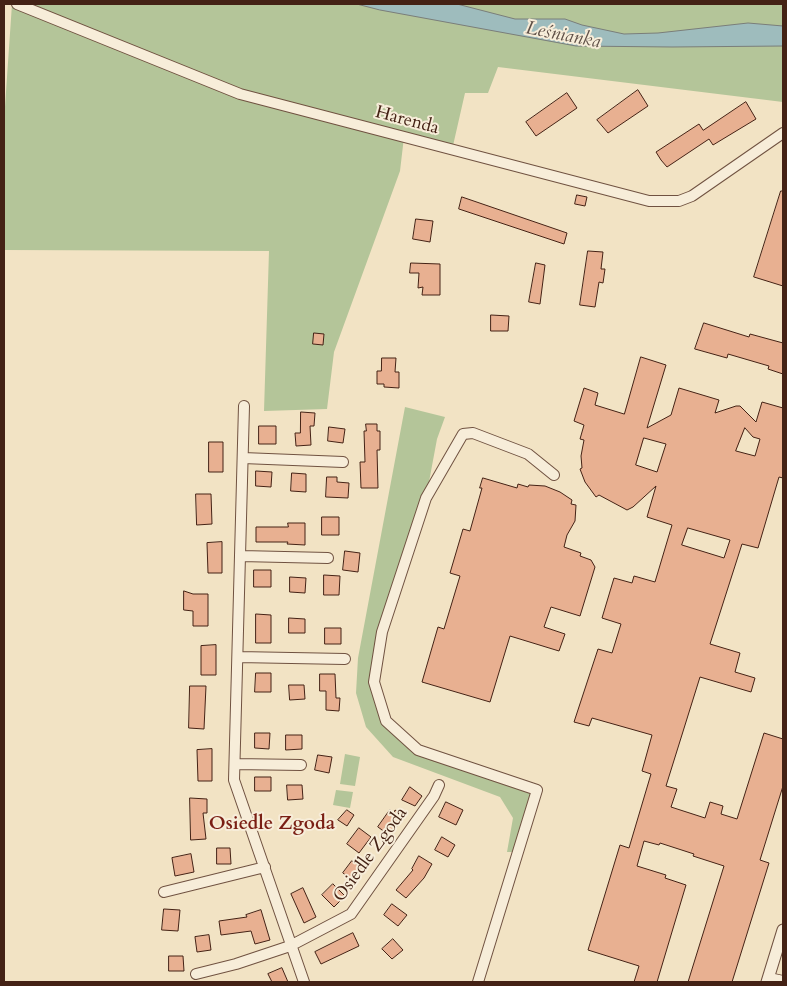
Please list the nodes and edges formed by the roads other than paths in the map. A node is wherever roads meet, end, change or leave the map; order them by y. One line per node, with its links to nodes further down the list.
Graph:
1 (17, 4): 2 (street, Harenda)
2 (783, 133)
3 (244, 406): 4 (street)
4 (243, 458): 5 (street); 7 (street)
5 (343, 462)
6 (554, 475): 22 (street)
7 (241, 556): 8 (street); 9 (street)
8 (328, 558)
9 (238, 657): 10 (street); 11 (street)
10 (345, 659)
11 (235, 764): 12 (street); 14 (street)
12 (301, 765)
13 (439, 785): 17 (street, Osiedle Zgoda)
14 (265, 867): 15 (street); 17 (street)
15 (164, 892)
16 (783, 930): 19 (street)
17 (290, 946): 18 (street, Osiedle Zgoda); 21 (street)
18 (196, 974)
19 (768, 980): 20 (street)
20 (783, 981)
21 (304, 982)
22 (478, 982)

